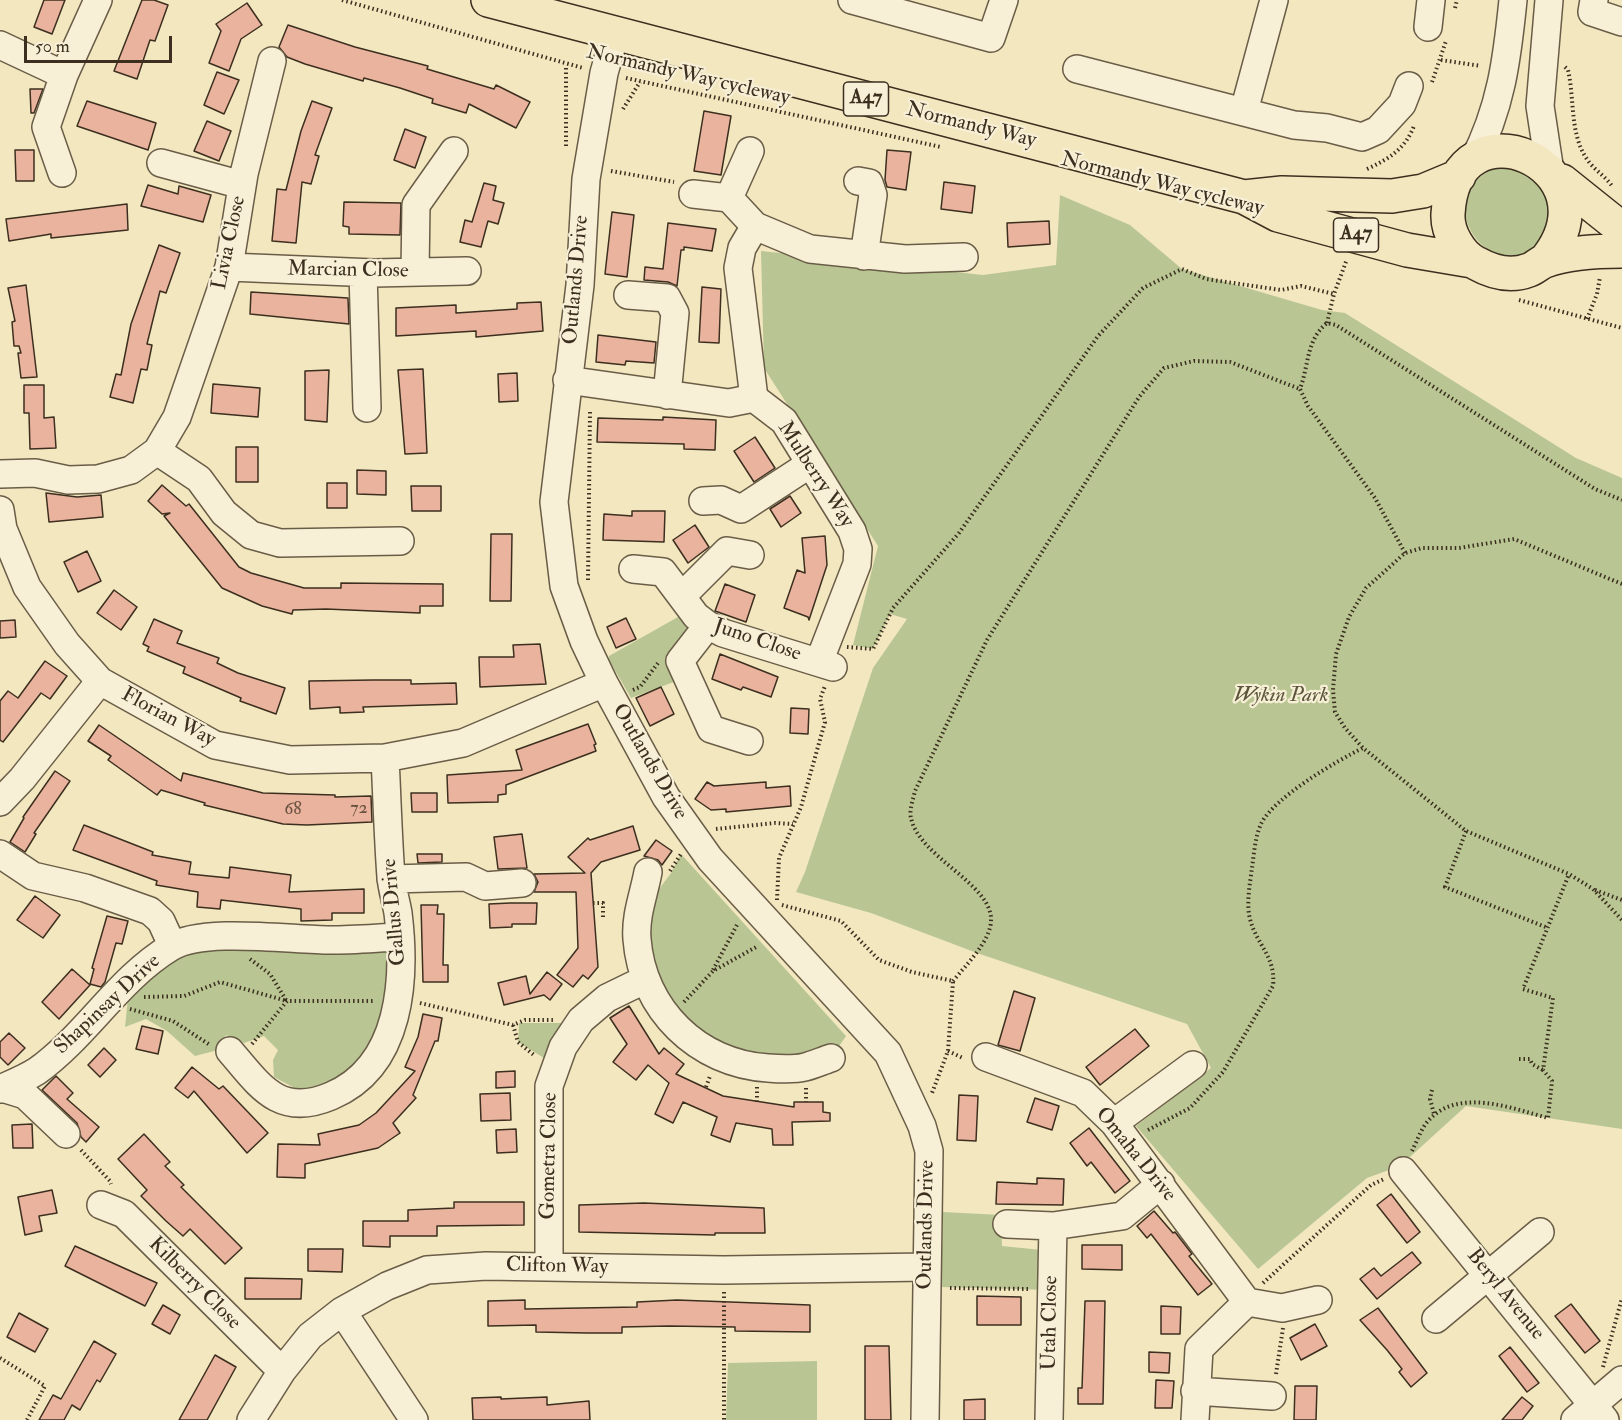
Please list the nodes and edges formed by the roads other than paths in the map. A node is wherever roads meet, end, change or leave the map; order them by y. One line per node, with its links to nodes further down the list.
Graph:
1 (98, 0): 16 (street)
2 (488, 0): 12 (main road, Normandy Way / A47)
3 (852, 0): 4 (street)
4 (1004, 0)
5 (1274, 0): 18 (street)
6 (1431, 0): 11 (street)
7 (1513, 0): 22 (street)
8 (1549, 0): 24 (street)
9 (1594, 0): 10 (street)
10 (1622, 22)
11 (1428, 27)
12 (615, 34): 28 (main road, Normandy Way / A47); 42 (street, Outlands Drive)
13 (0, 45): 16 (street)
14 (272, 62): 26 (street, Livia Close)
15 (1077, 69): 18 (street)
16 (64, 75): 23 (street)
17 (1409, 86): 18 (street)
18 (1244, 111)
19 (750, 151): 29 (street)
20 (454, 152): 39 (street)
21 (161, 163): 26 (street)
22 (1466, 169): 24 (main road); 28 (main road, Normandy Way / A47); 35 (main road)
23 (62, 173)
24 (1555, 173): 31 (main road); 36 (main road)
25 (858, 181): 33 (street)
26 (242, 185): 37 (street, Livia Close)
27 (693, 194): 29 (street)
28 (1244, 197): 35 (main road, Normandy Way / A47)
29 (729, 198): 30 (street)
30 (755, 226): 33 (street); 44 (street)
31 (1622, 229)
32 (1622, 251): 36 (main road)
33 (864, 255): 34 (street)
34 (964, 257)
35 (1472, 261): 36 (main road)
36 (1545, 261)
37 (229, 267): 40 (street, Marcian Close); 46 (street, Livia Close)
38 (467, 271): 39 (street, Marcian Close)
39 (415, 272): 40 (street, Marcian Close)
40 (363, 273): 45 (street)
41 (628, 295): 43 (street)
42 (567, 380): 43 (street); 58 (street, Outlands Drive)
43 (667, 395): 44 (street)
44 (754, 398): 47 (street, Mulberry Way)
45 (367, 408)
46 (157, 452): 48 (street); 51 (street)
47 (810, 464): 49 (street); 56 (street, Mulberry Way)
48 (0, 474)
49 (704, 501)
50 (0, 516): 57 (street, Florian Way)
51 (400, 541)
52 (750, 555): 54 (street)
53 (633, 569): 54 (street, Juno Close)
54 (683, 595): 55 (street, Juno Close)
55 (708, 625): 56 (street, Juno Close); 59 (street)
56 (826, 664)
57 (100, 681): 60 (street, Florian Way); 61 (street)
58 (604, 683): 60 (street, Florian Way); 84 (street, Outlands Drive)
59 (749, 741)
60 (385, 758): 64 (street, Gallus Drive)
61 (0, 802)
62 (0, 854): 67 (street)
63 (648, 872): 68 (street)
64 (391, 879): 65 (street); 66 (street, Gallus Drive)
65 (522, 884)
66 (399, 937): 67 (street, Shapinsay Drive); 69 (street, Gallus Drive)
67 (172, 945): 73 (street, Shapinsay Drive)
68 (644, 980): 71 (street); 82 (street, Gometra Close)
69 (235, 1056)
70 (986, 1057): 74 (street, Omaha Drive)
71 (831, 1058)
72 (1193, 1065): 74 (street)
73 (1, 1087): 75 (street)
74 (1120, 1131): 77 (street, Omaha Drive)
75 (66, 1134)
76 (1403, 1171): 83 (street, Beryl Avenue)
77 (1161, 1184): 80 (street); 86 (street, Omaha Drive)
78 (106, 1207): 89 (street, Kilberry Close)
79 (1007, 1224): 80 (street)
80 (1053, 1226): 97 (street, Utah Close)
81 (1540, 1232): 83 (street)
82 (549, 1267): 84 (street, Clifton Way); 87 (street, Clifton Way)
83 (1489, 1275): 88 (street); 93 (street, Beryl Avenue)
84 (925, 1277): 96 (street, Outlands Drive)
85 (1318, 1300): 86 (street)
86 (1247, 1302): 91 (street)
87 (342, 1311): 89 (street, Clifton Way); 95 (street)
88 (1436, 1319)
89 (282, 1371): 94 (street, Clifton Way)
90 (1622, 1380): 93 (street)
91 (1195, 1391): 92 (street); 98 (street)
92 (1272, 1396)
93 (1591, 1415)
94 (251, 1420)
95 (414, 1420)
96 (925, 1420)
97 (1049, 1420)
98 (1195, 1420)

